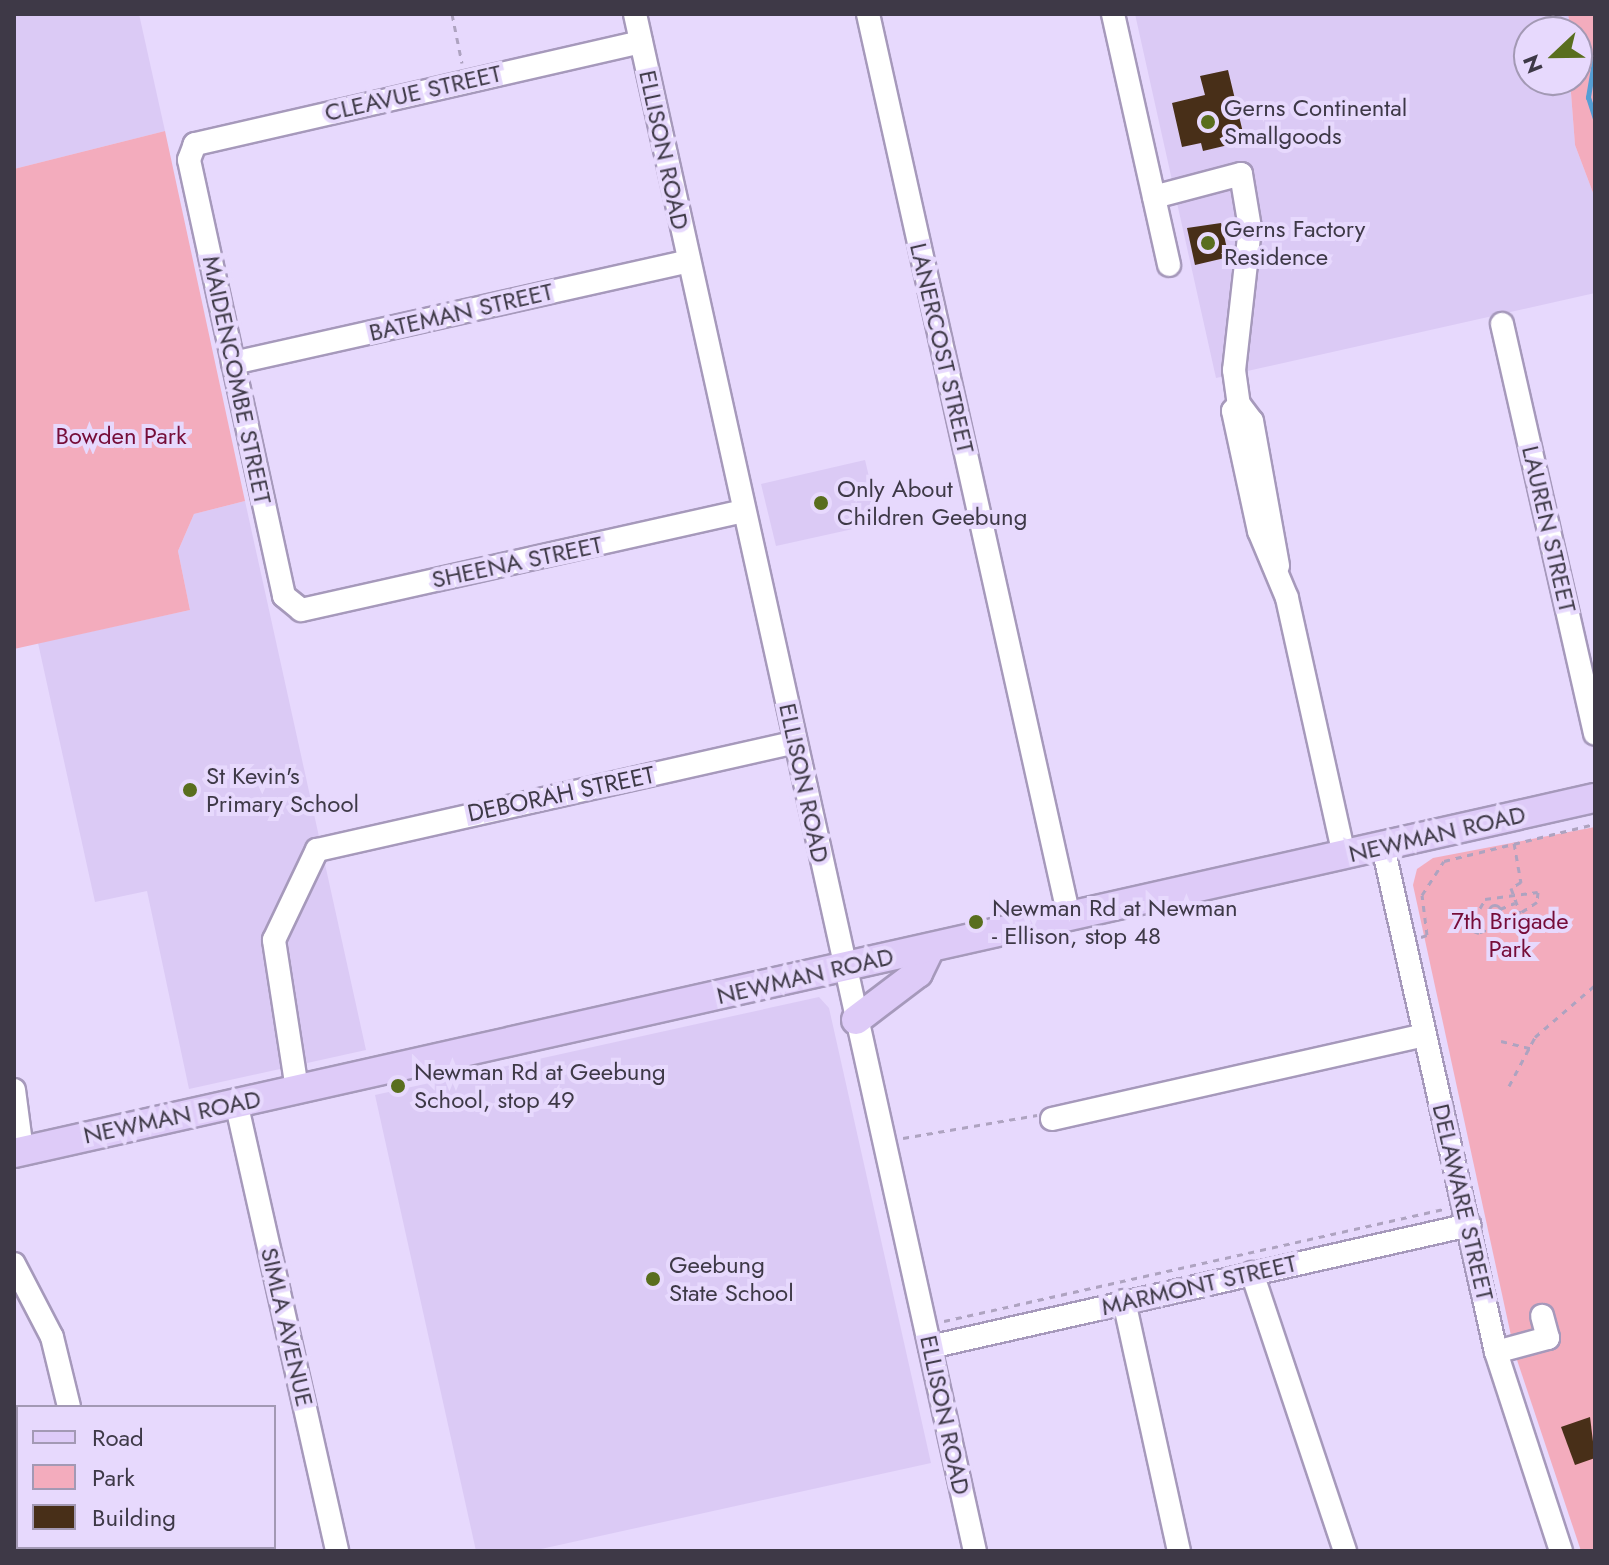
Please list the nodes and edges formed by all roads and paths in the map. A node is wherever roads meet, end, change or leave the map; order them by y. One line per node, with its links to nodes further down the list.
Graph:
1 (452, 14): 6 (path)
2 (635, 14): 5 (street, ELLISON ROAD)
3 (868, 14): 29 (street, LANERCOST STREET)
4 (1113, 14): 8 (street)
5 (641, 42): 6 (street, CLEAVUE STREET); 9 (street, ELLISON ROAD)
6 (466, 82): 7 (street, CLEAVUE STREET)
7 (191, 152): 12 (street, MAIDENCOMBE STREET)
8 (1154, 197): 10 (street); 21 (street)
9 (688, 261): 12 (street, BATEMAN STREET); 13 (street, ELLISON ROAD)
10 (1169, 265)
11 (1502, 324): 15 (street, LAUREN STREET)
12 (233, 363): 14 (street, MAIDENCOMBE STREET)
13 (744, 511): 14 (street, SHEENA STREET); 16 (street, ELLISON ROAD)
14 (290, 607)
15 (1595, 734)
16 (795, 742): 33 (street, ELLISON ROAD); 40 (street, DEBORAH STREET)
17 (1595, 798): 20 (main road, NEWMAN ROAD)
18 (1595, 824): 19 (path)
19 (1514, 842): 22 (path); 31 (path)
20 (1383, 847): 21 (main road, NEWMAN ROAD); 36 (street, DELAWARE STREET)
21 (1344, 855): 29 (main road, NEWMAN ROAD)
22 (1511, 894): 23 (path); 24 (path); 27 (path)
23 (1488, 897): 25 (path); 30 (path)
24 (1515, 903): 26 (path); 27 (path)
25 (1493, 906): 26 (path); 28 (path)
26 (1500, 909): 28 (path)
27 (1520, 913): 30 (path)
28 (1490, 914): 30 (path)
29 (1069, 917): 32 (main road, NEWMAN ROAD)
30 (1468, 929)
31 (1418, 938)
32 (930, 948): 33 (main road, NEWMAN ROAD); 35 (main road)
33 (844, 967): 35 (street, ELLISON ROAD); 40 (main road, NEWMAN ROAD)
34 (1595, 985): 38 (path)
35 (856, 1020): 52 (street, ELLISON ROAD)
36 (1425, 1035): 43 (street); 46 (street, DELAWARE STREET)
37 (1501, 1041): 38 (path)
38 (1530, 1048): 39 (path)
39 (1509, 1086)
40 (297, 1089): 42 (main road, NEWMAN ROAD)
41 (14, 1090): 45 (street)
42 (236, 1102): 45 (main road, NEWMAN ROAD); 56 (street, SIMLA AVENUE)
43 (1052, 1119): 44 (path)
44 (901, 1139)
45 (18, 1152)
46 (1466, 1215): 48 (street, MARMONT STREET); 51 (path); 53 (street, DELAWARE STREET)
47 (14, 1264): 54 (street)
48 (1252, 1273): 49 (street, MARMONT STREET); 58 (street)
49 (1124, 1301): 52 (street, MARMONT STREET); 57 (street)
50 (1542, 1316): 53 (street)
51 (944, 1321)
52 (930, 1347): 55 (street, ELLISON ROAD)
53 (1496, 1352): 59 (street, DELAWARE STREET)
54 (69, 1405)
55 (970, 1550)
56 (337, 1551)
57 (1179, 1551)
58 (1345, 1551)
59 (1561, 1551)

